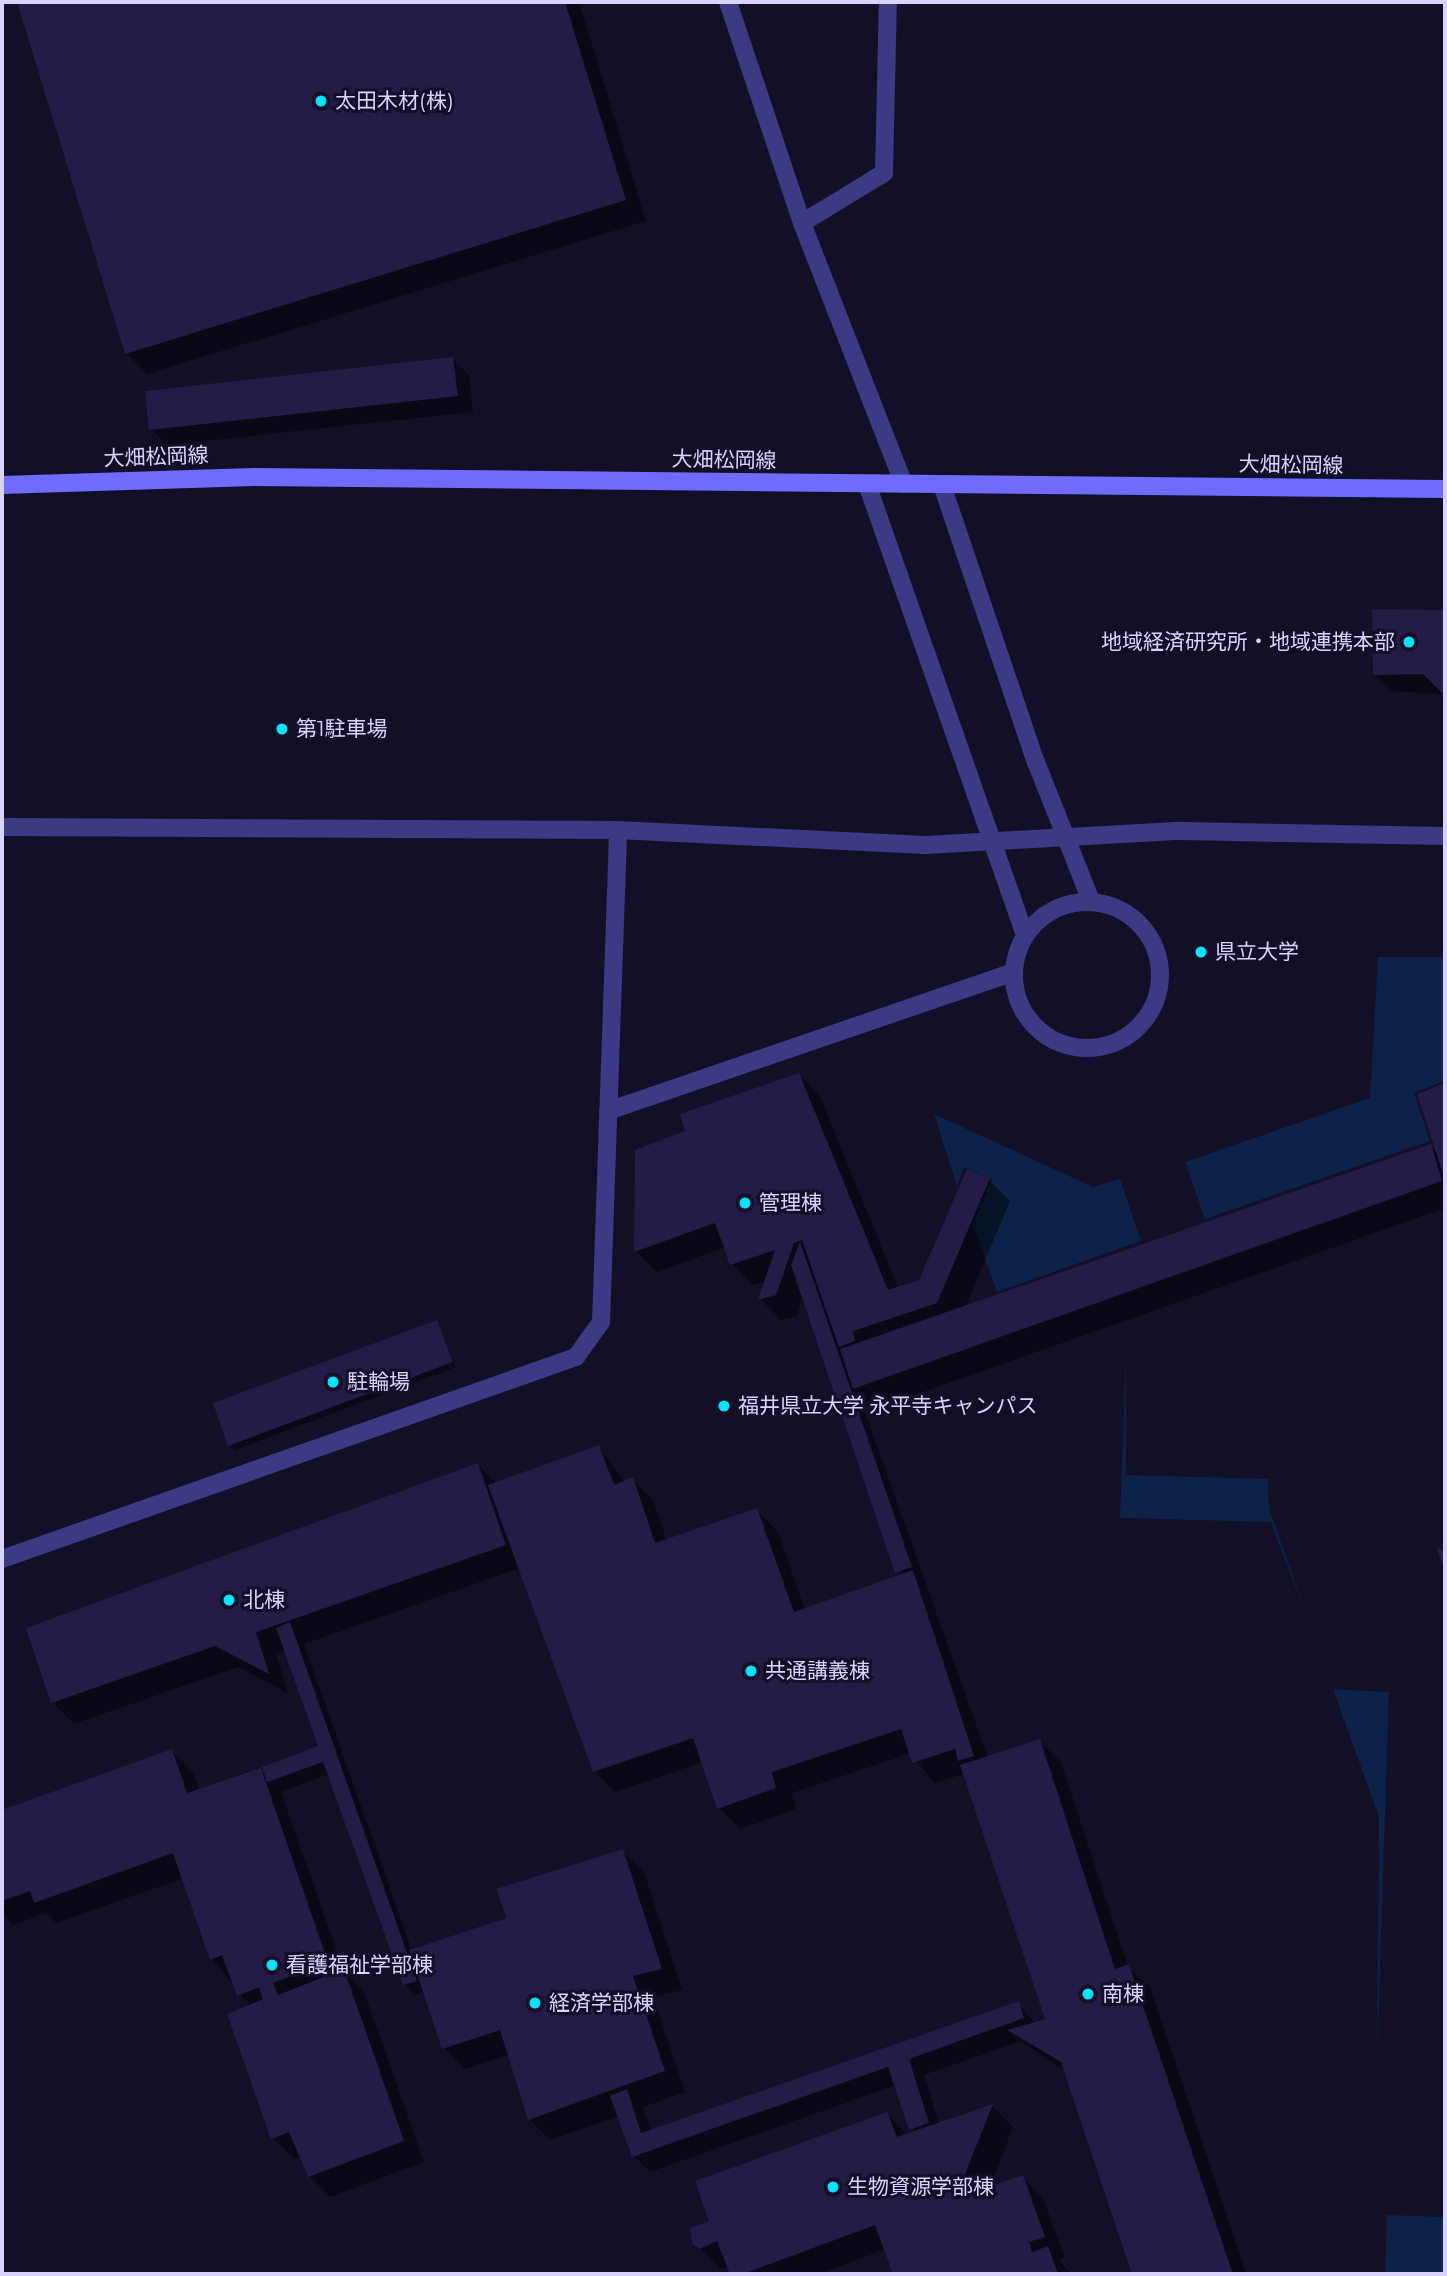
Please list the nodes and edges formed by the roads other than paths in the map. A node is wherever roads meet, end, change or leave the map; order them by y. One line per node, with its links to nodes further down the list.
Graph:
1 (728, 2): 3 (street)
2 (888, 2): 3 (street)
3 (802, 223): 5 (street)
4 (867, 484): 5 (main road, 大畑松岡線); 6 (main road, 大畑松岡線); 13 (street)
5 (904, 484): 7 (main road, 大畑松岡線)
6 (2, 485)
7 (942, 485): 8 (main road, 大畑松岡線); 12 (street)
8 (1445, 489)
9 (2, 827): 10 (street)
10 (618, 830): 13 (street); 17 (street)
11 (1445, 836): 12 (street)
12 (1066, 837): 13 (street); 14 (street)
13 (993, 841): 15 (street)
14 (1091, 901): 15 (street); 16 (street)
15 (1025, 935): 16 (street)
16 (1013, 972): 17 (street)
17 (608, 1111): 18 (street)
18 (2, 1559)

